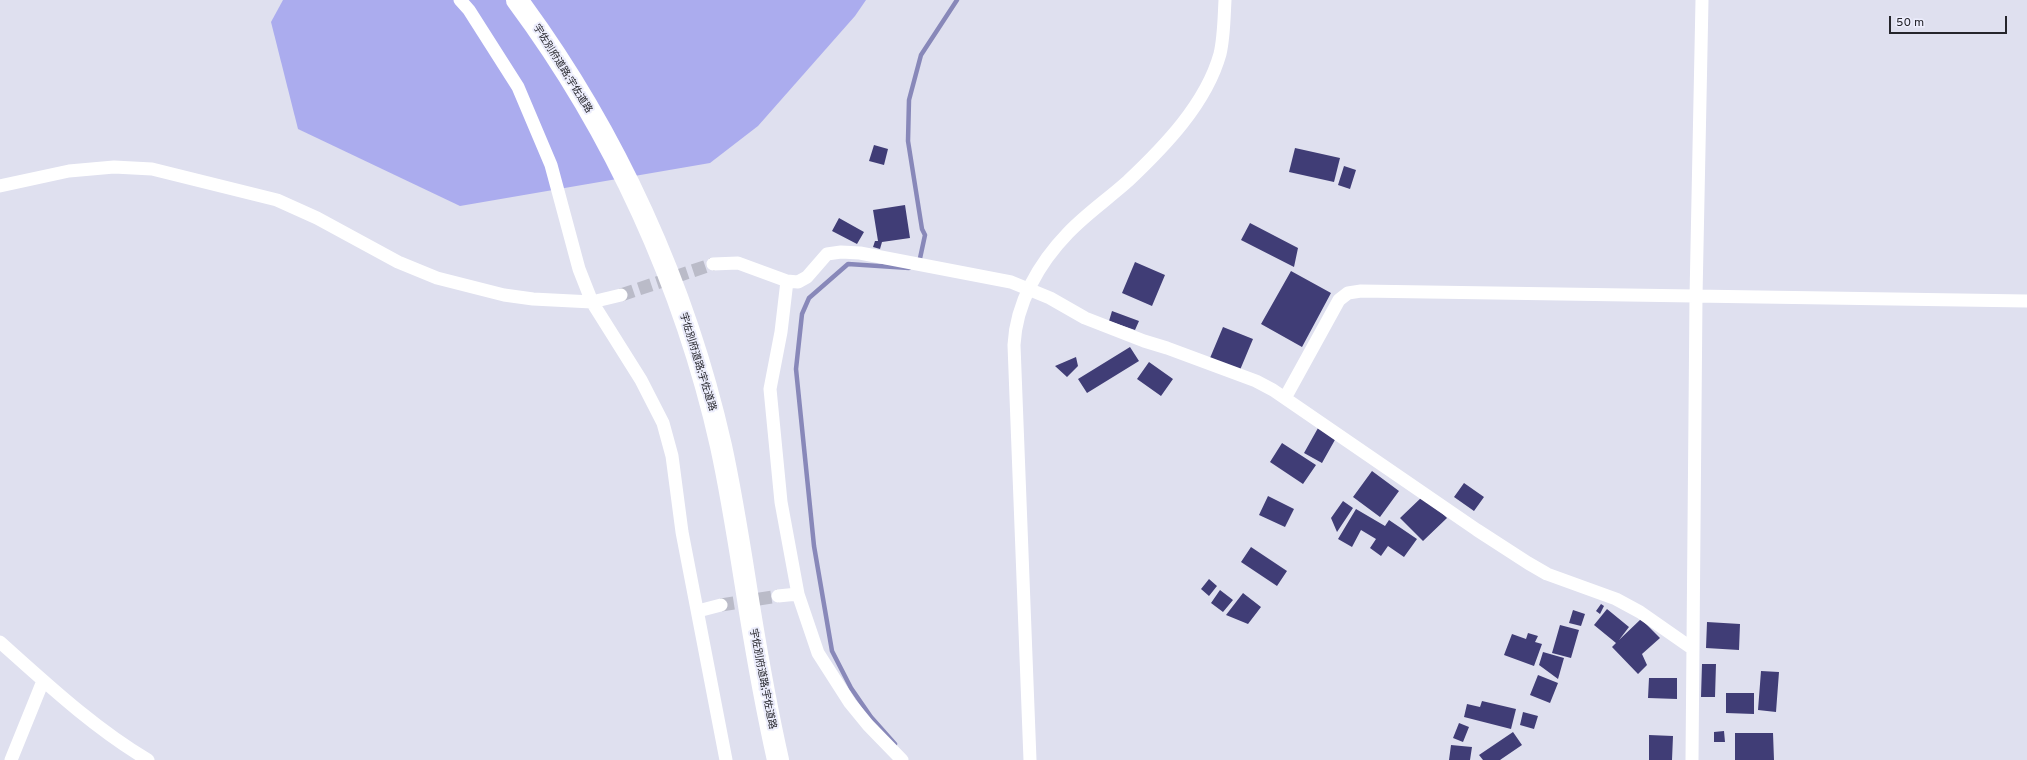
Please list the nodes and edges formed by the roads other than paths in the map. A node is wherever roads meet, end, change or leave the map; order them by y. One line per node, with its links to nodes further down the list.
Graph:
1 (460, 0): 12 (street)
2 (517, 0): 24 (highway, 宇佐別府道路;宇佐道路)
3 (1225, 0): 8 (street)
4 (1702, 0): 10 (street)
5 (0, 186): 12 (street)
6 (713, 264): 7 (street)
7 (787, 281): 8 (street); 14 (street)
8 (1029, 288): 13 (street); 26 (street)
9 (621, 295): 12 (street)
10 (1696, 297): 11 (street); 13 (street); 19 (street)
11 (2027, 301)
12 (592, 302): 17 (street)
13 (1285, 398): 19 (street)
14 (798, 594): 15 (street); 25 (street)
15 (778, 596)
16 (721, 605): 17 (street)
17 (698, 611): 23 (street)
18 (0, 642): 20 (street)
19 (1693, 649): 27 (street)
20 (43, 681): 21 (street); 22 (street)
21 (11, 760)
22 (148, 760)
23 (726, 760)
24 (778, 760)
25 (902, 760)
26 (1030, 760)
27 (1692, 760)

